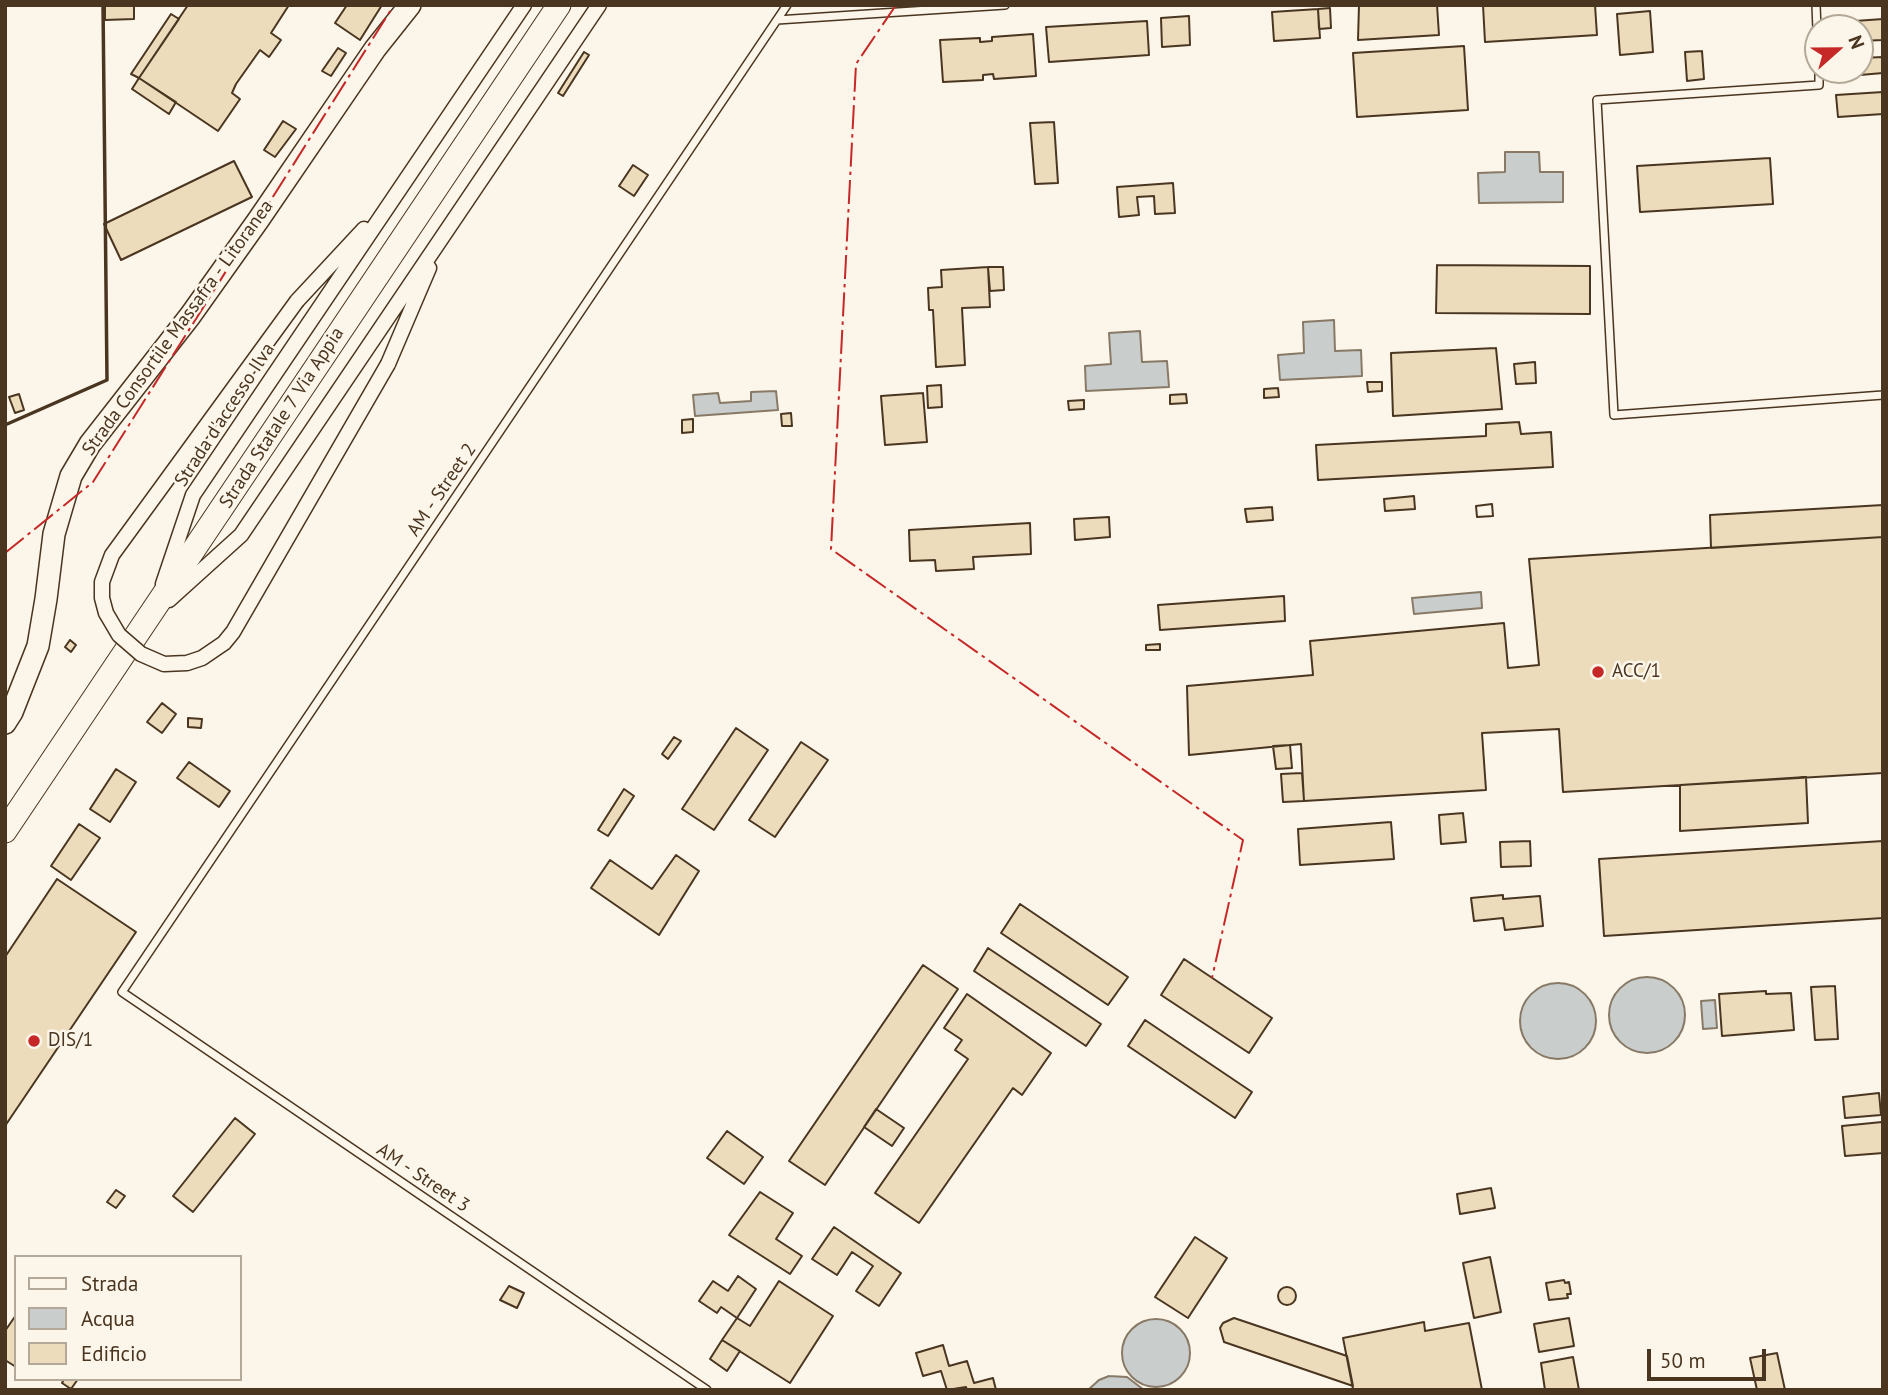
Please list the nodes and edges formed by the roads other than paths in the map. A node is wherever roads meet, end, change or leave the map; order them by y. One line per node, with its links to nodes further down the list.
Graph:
1 (410, 5): 13 (street, Strada Consortile Massafra - Litoranea)
2 (524, 5): 9 (street, Strada d'accesso Ilva)
3 (559, 5): 12 (main road, Strada Statale 7 Via Appia)
4 (599, 5): 10 (street)
5 (787, 5): 7 (lane, AM - Street 2)
6 (1005, 5): 7 (lane)
7 (777, 20): 15 (lane, AM - Street 2)
8 (1819, 84): 11 (lane)
9 (396, 195): 10 (street, bridge); 12 (street, Strada d'accesso Ilva)
10 (443, 236): 12 (street)
11 (1883, 395)
12 (152, 615): 14 (main road, Strada Statale 7 Via Appia)
13 (5, 723)
14 (5, 831)
15 (122, 992): 16 (lane, AM - Street 3)
16 (707, 1390)

